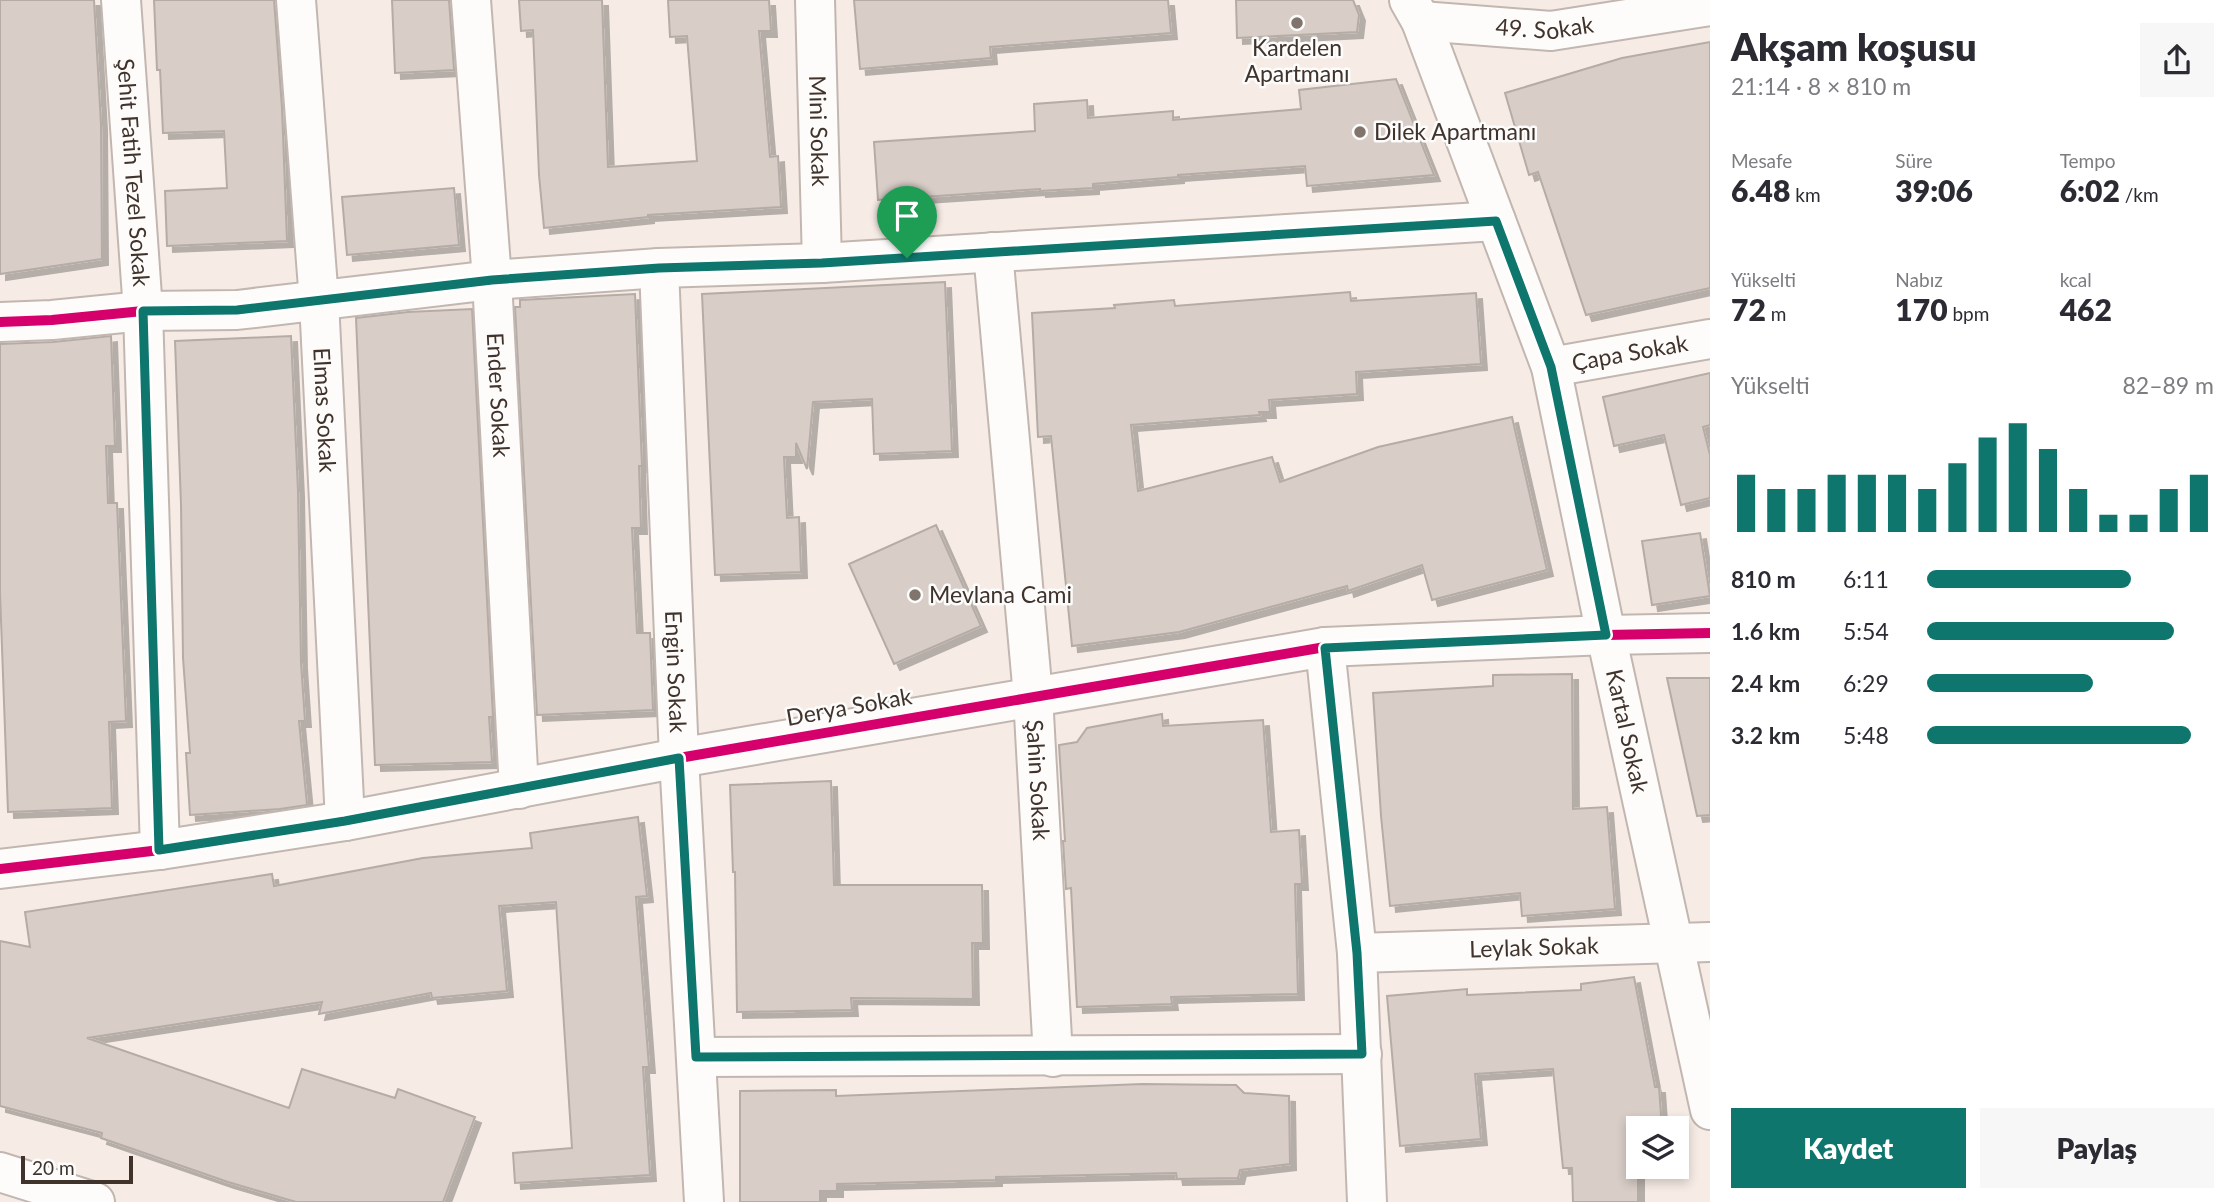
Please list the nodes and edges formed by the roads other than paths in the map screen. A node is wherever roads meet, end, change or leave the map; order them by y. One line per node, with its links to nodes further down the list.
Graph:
1 (121, 0): 14 (street, Şehit Fatih Tezel Sokak)
2 (296, 0): 13 (street, Elmas Sokak)
3 (471, 0): 12 (street, Ender Sokak)
4 (815, 0): 10 (street, Mini Sokak)
5 (1465, 0): 7 (street)
6 (1710, 6): 7 (street, 49. Sokak)
7 (1415, 10): 8 (street, Kartal Sokak)
8 (1496, 221): 9 (street); 17 (street, Kartal Sokak)
9 (993, 252): 10 (street); 21 (street, Şahin Sokak)
10 (822, 263): 11 (street)
11 (659, 268): 12 (street); 22 (street, Engin Sokak)
12 (492, 280): 13 (street); 23 (street, Ender Sokak)
13 (319, 301): 14 (street); 24 (street, Elmas Sokak)
14 (143, 311): 15 (street); 25 (street, Şehit Fatih Tezel Sokak)
15 (0, 322)
16 (1710, 339): 17 (street, Çapa Sokak)
17 (1551, 367): 19 (street, Kartal Sokak)
18 (1710, 633): 19 (street, Derya Sokak)
19 (1606, 635): 20 (street, Derya Sokak); 27 (street, Kartal Sokak)
20 (1325, 648): 21 (street, Derya Sokak); 28 (street)
21 (1033, 696): 22 (street, Derya Sokak); 31 (street, Şahin Sokak)
22 (679, 758): 23 (street, Derya Sokak); 30 (street, Engin Sokak)
23 (519, 789): 24 (street, Derya Sokak)
24 (345, 821): 25 (street, Derya Sokak)
25 (159, 850): 26 (street, Derya Sokak)
26 (0, 869)
27 (1692, 943): 28 (street, Leylak Sokak); 32 (street, Kartal Sokak)
28 (1357, 953): 29 (street)
29 (1362, 1054): 31 (street); 36 (street)
30 (696, 1057): 31 (street); 35 (street, Engin Sokak)
31 (1052, 1057)
32 (1710, 1110)
33 (0, 1172): 34 (street)
34 (95, 1202)
35 (704, 1202)
36 (1367, 1202)

